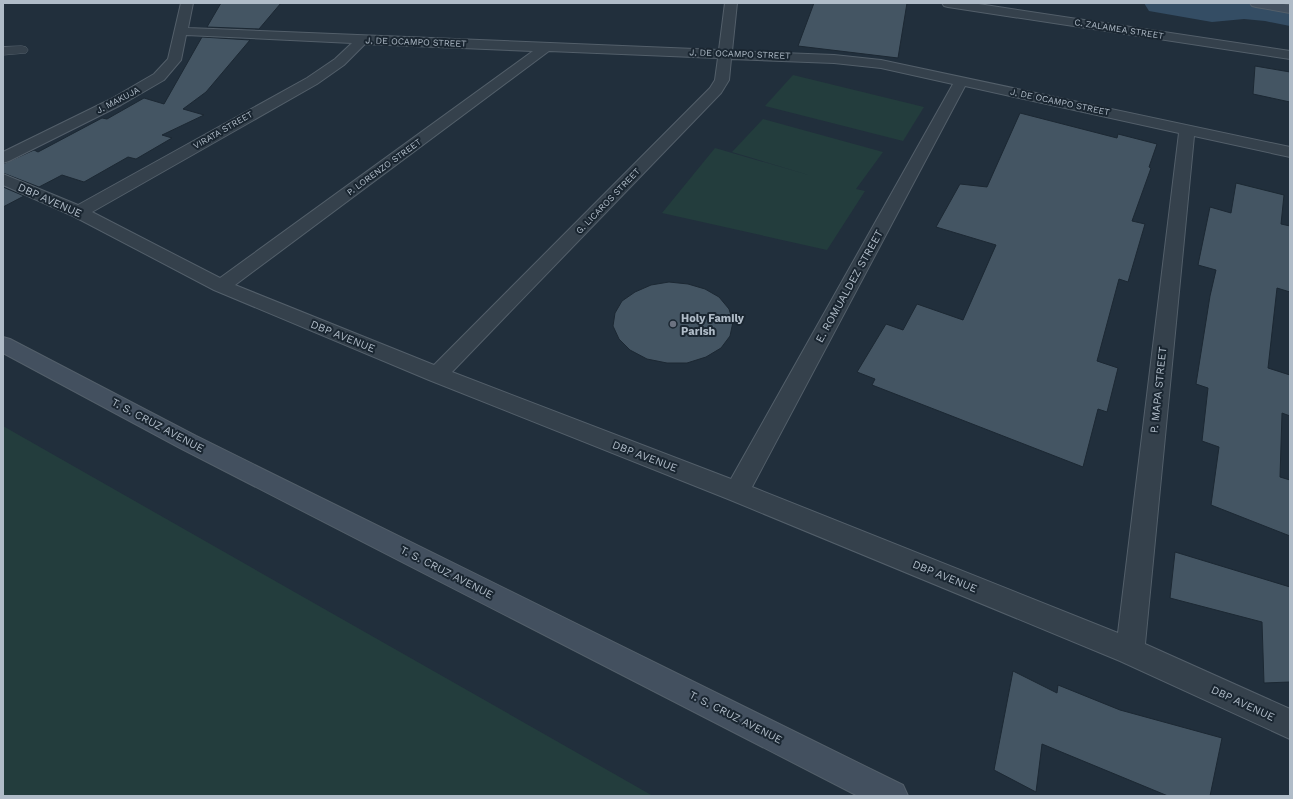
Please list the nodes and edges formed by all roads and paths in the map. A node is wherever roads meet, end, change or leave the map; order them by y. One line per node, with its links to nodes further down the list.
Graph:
1 (186, 3): 6 (street, J. MAKUJA)
2 (731, 3): 11 (street, G. LICAROS STREET)
3 (948, 3): 12 (street, C. ZALAMEA STREET)
4 (1256, 3): 5 (street)
5 (1290, 9)
6 (181, 31): 7 (street, J. DE OCAMPO STREET); 16 (street, J. MAKUJA)
7 (362, 40): 8 (street, J. DE OCAMPO STREET); 18 (street, VIRATA STREET)
8 (547, 47): 11 (street, J. DE OCAMPO STREET); 19 (street, P. LORENZO STREET)
9 (22, 50): 10 (lane)
10 (3, 51)
11 (725, 54): 13 (street, J. DE OCAMPO STREET); 21 (street, G. LICAROS STREET)
12 (1290, 55)
13 (961, 81): 14 (street, J. DE OCAMPO STREET); 22 (street, E. ROMUALDEZ STREET)
14 (1187, 129): 15 (street, J. DE OCAMPO STREET); 23 (street, P. MAPA STREET)
15 (1290, 152)
16 (3, 158)
17 (3, 179): 18 (street, DBP AVENUE)
18 (79, 212): 19 (street, DBP AVENUE)
19 (221, 286): 21 (street, DBP AVENUE)
20 (3, 344): 25 (street, T. S. CRUZ AVENUE)
21 (437, 375): 22 (street, DBP AVENUE)
22 (738, 492): 23 (street, DBP AVENUE)
23 (1130, 651): 24 (street, DBP AVENUE)
24 (1290, 724)
25 (892, 796)

